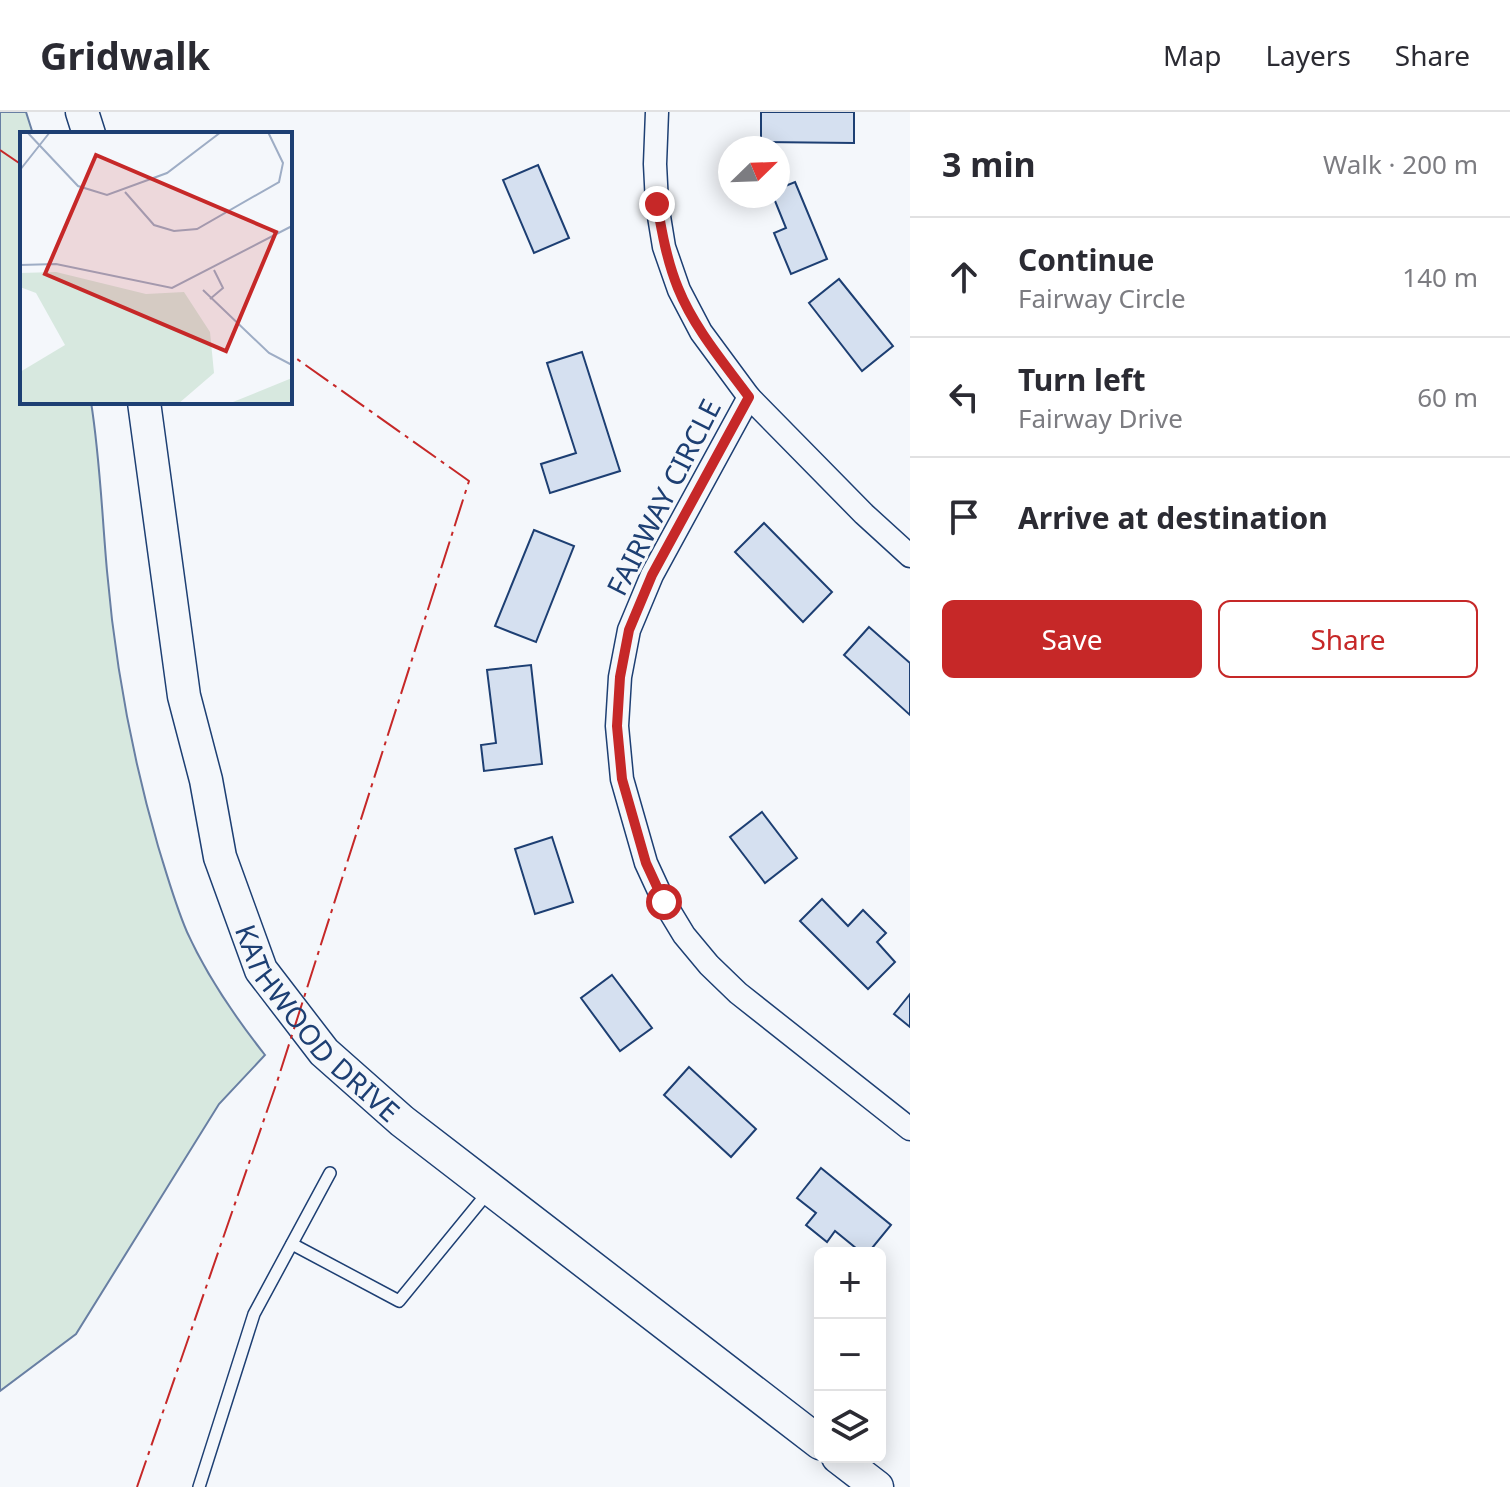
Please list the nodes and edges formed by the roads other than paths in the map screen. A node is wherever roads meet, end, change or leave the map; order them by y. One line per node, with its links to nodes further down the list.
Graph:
1 (82, 112): 3 (street)
2 (657, 112): 4 (street)
3 (88, 132)
4 (749, 397): 6 (street); 7 (street, FAIRWAY CIRCLE)
5 (144, 404): 9 (street, KATHWOOD DRIVE)
6 (910, 556)
7 (910, 1129)
8 (330, 1173): 10 (lane)
9 (491, 1190): 10 (lane); 11 (street, KATHWOOD DRIVE)
10 (292, 1244): 13 (lane)
11 (814, 1438)
12 (846, 1463): 14 (street)
13 (199, 1487)
14 (877, 1487)

